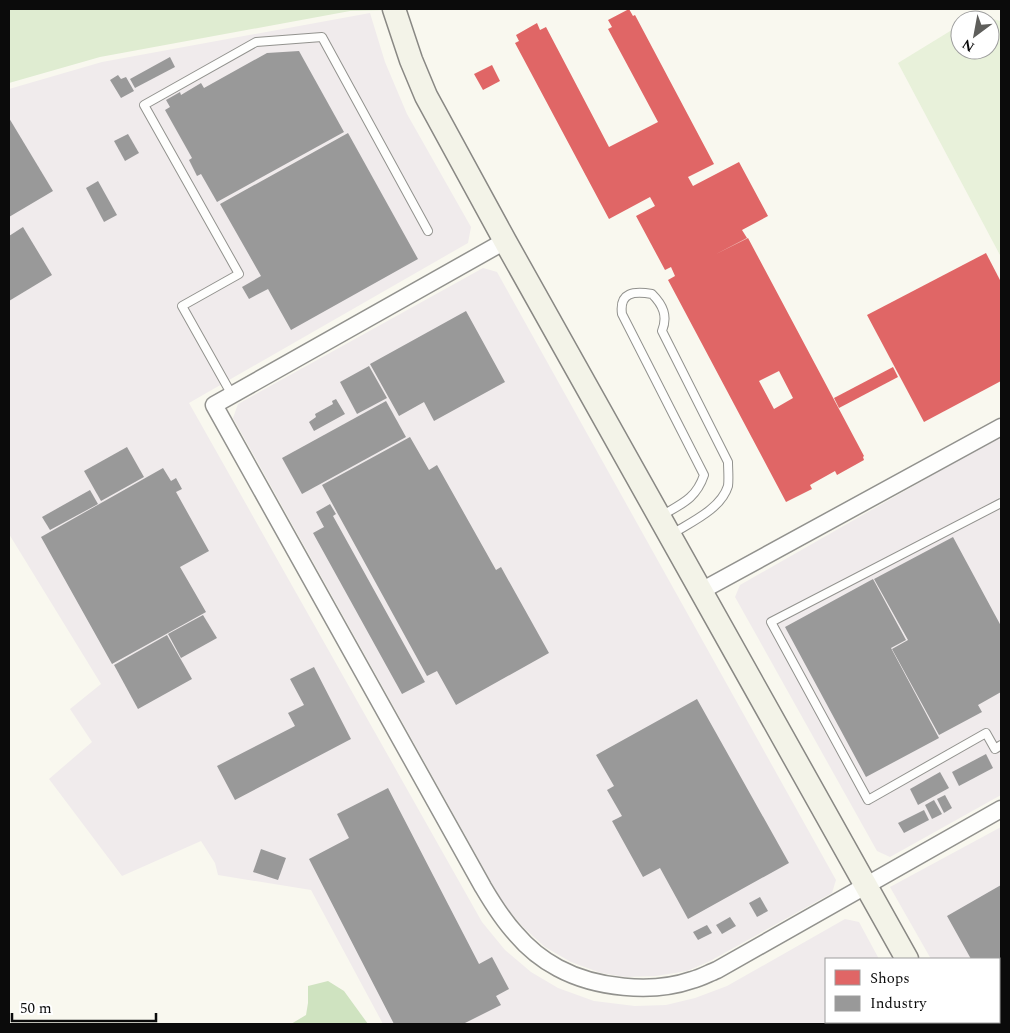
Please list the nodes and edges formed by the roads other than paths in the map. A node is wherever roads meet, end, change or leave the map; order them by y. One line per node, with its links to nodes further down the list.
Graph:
1 (394, 9): 3 (street)
2 (428, 231): 4 (lane)
3 (505, 241): 4 (street); 7 (street)
4 (232, 395): 11 (street)
5 (1001, 427): 8 (street)
6 (1001, 503): 9 (lane)
7 (665, 526): 7 (lane); 8 (street)
8 (701, 591): 11 (street)
9 (1001, 745)
10 (1001, 809): 11 (street)
11 (866, 886): 12 (street)
12 (906, 958)

